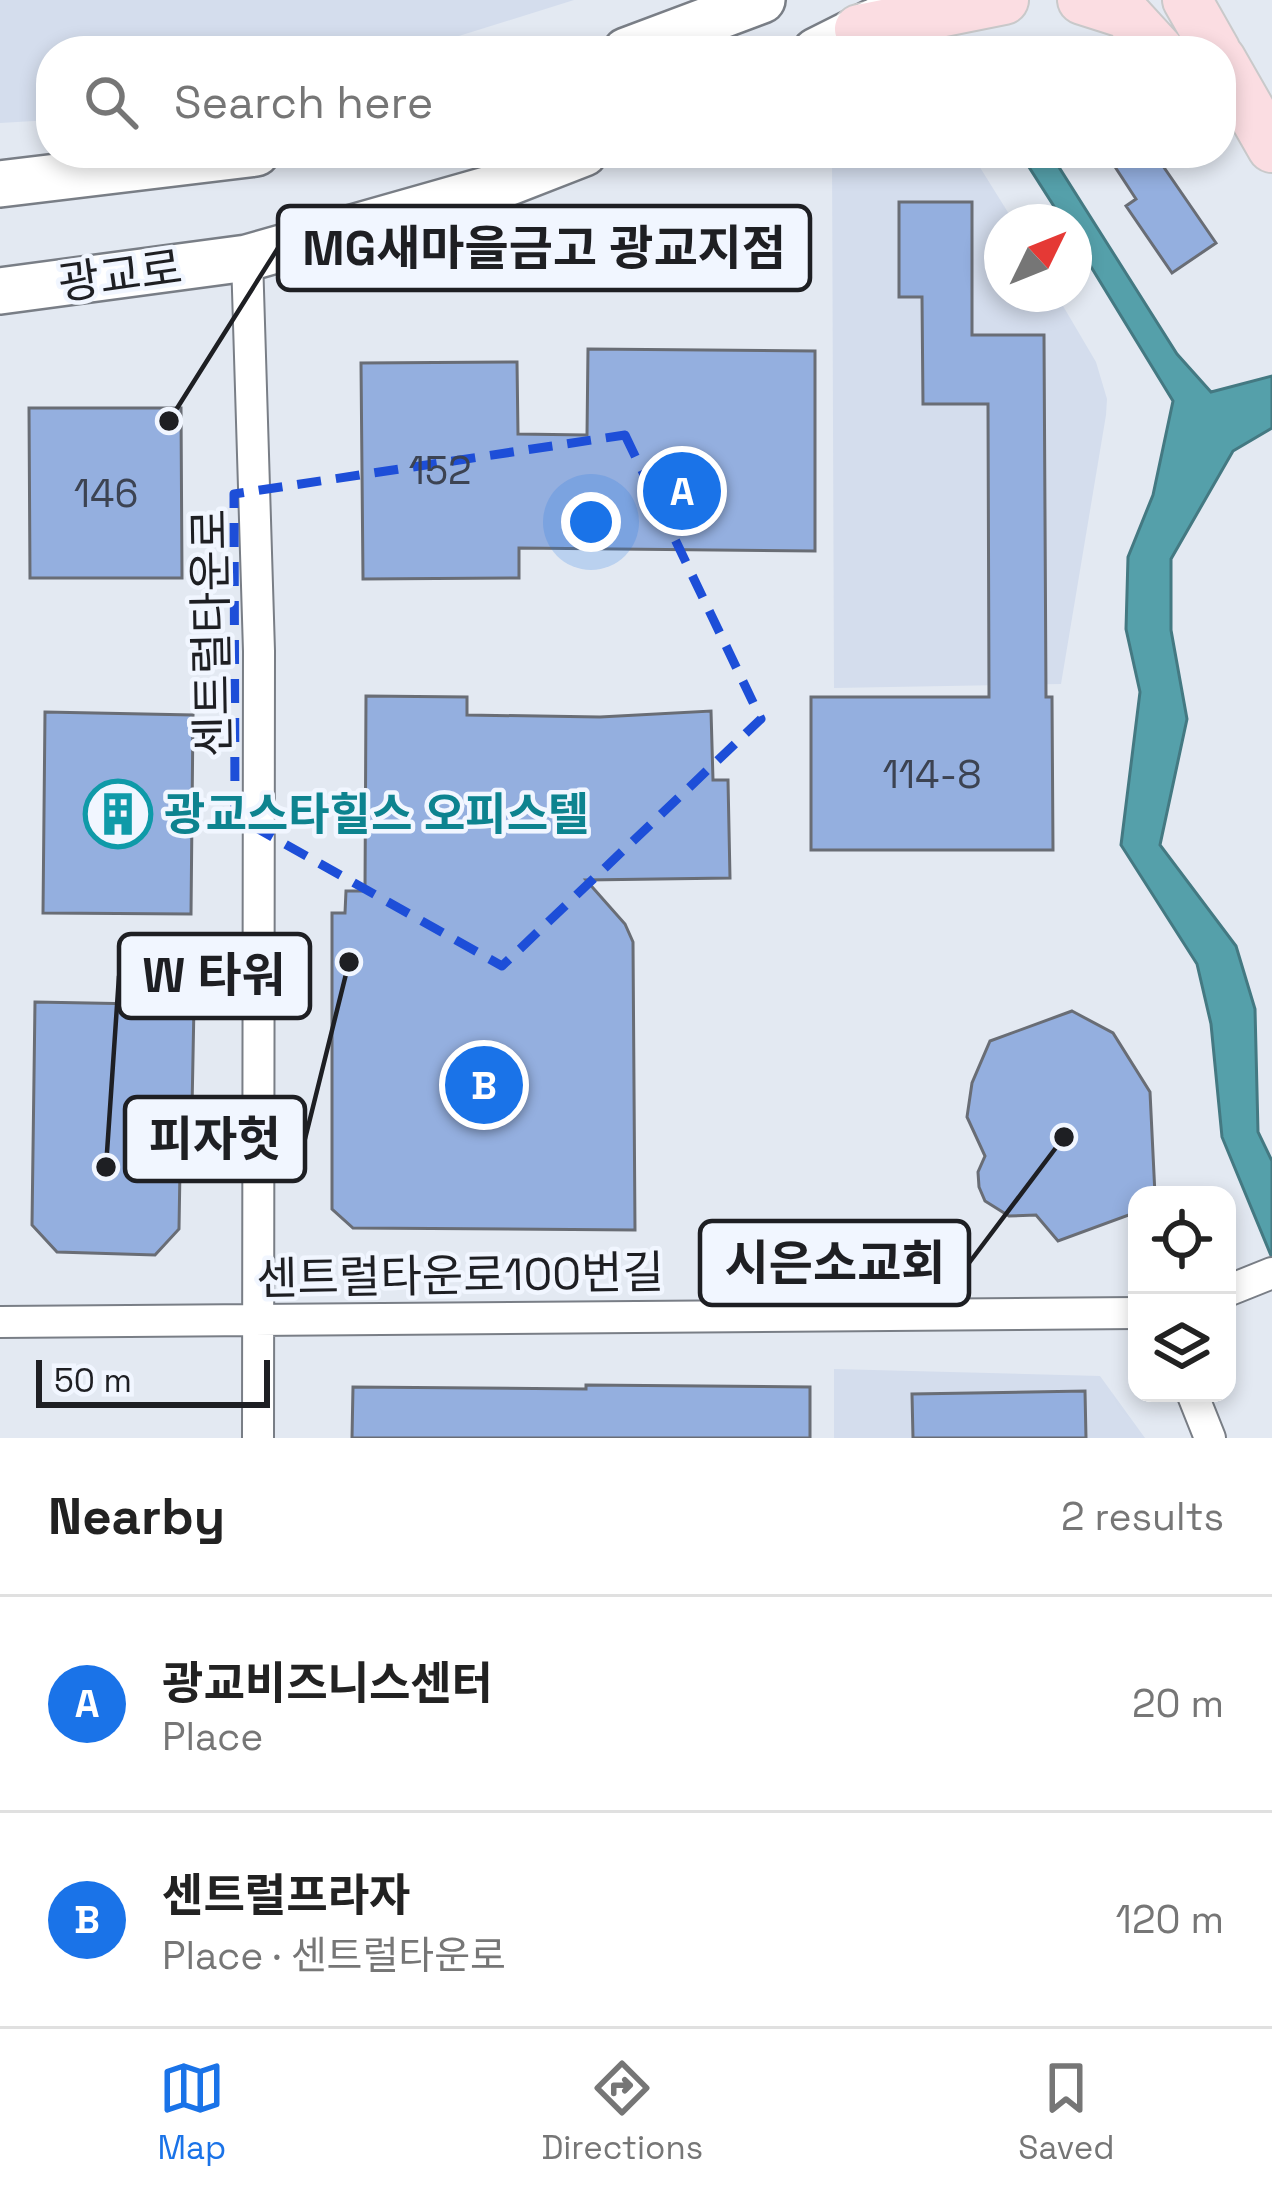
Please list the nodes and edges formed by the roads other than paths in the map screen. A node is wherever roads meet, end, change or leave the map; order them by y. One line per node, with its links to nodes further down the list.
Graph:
1 (762, 0): 7 (main road)
2 (918, 0): 6 (main road)
3 (1004, 0): 6 (main road)
4 (1082, 0): 9 (main road)
5 (1187, 0): 10 (main road)
6 (859, 29): 8 (main road)
7 (666, 36)
8 (845, 36)
9 (1146, 36)
10 (1207, 36)
11 (1236, 85): 13 (main road)
12 (1236, 131): 16 (main road)
13 (1272, 148)
14 (132, 168): 17 (main road)
15 (546, 168): 18 (main road, 광교로)
16 (1272, 169)
17 (0, 184)
18 (247, 258): 19 (main road, 광교로); 22 (street, 센트럴타운로)
19 (0, 291)
20 (1128, 1313): 22 (street, 센트럴타운로100번길)
21 (0, 1322): 22 (street, 센트럴타운로100번길)
22 (258, 1323): 24 (street, 센트럴타운로)
23 (1196, 1402): 25 (street)
24 (258, 1438)
25 (1210, 1438)

